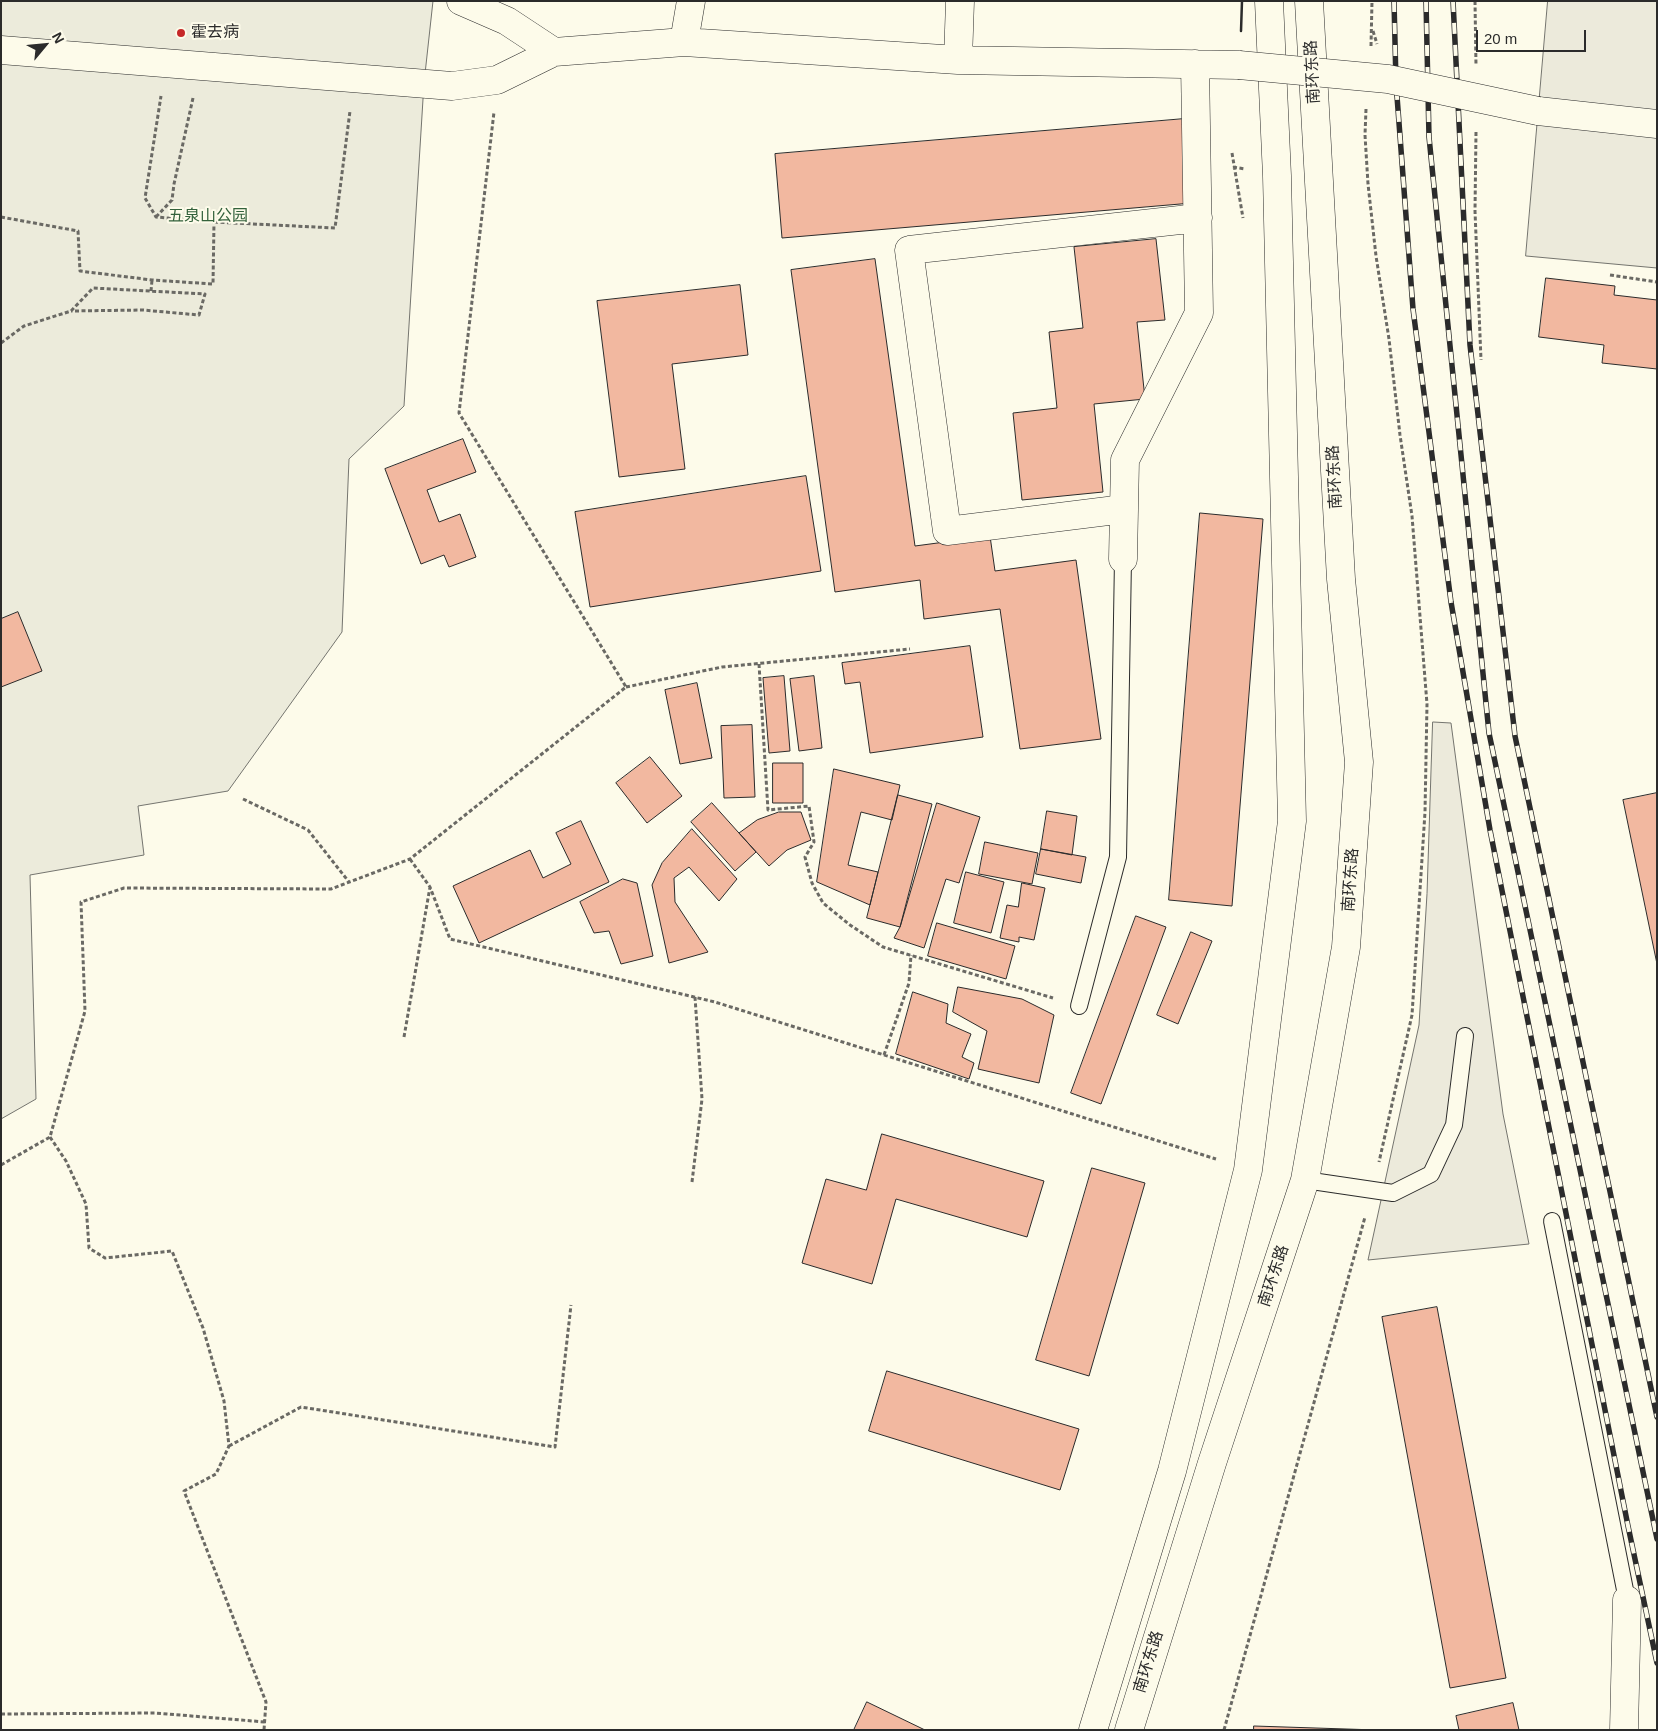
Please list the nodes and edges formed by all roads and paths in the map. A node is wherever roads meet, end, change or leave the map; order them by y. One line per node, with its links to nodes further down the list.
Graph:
1 (461, 1): 10 (main road)
2 (691, 1): 7 (main road)
3 (960, 1): 11 (main road)
4 (1269, 1): 48 (main road, 南环东路)
5 (1309, 1): 49 (main road, 南环东路)
6 (1372, 1): 8 (path)
7 (684, 42): 10 (main road); 11 (main road)
8 (1370, 47)
9 (1, 50): 12 (main road)
10 (554, 52): 16 (main road)
11 (958, 60): 13 (main road)
12 (167, 63): 14 (main road); 21 (path)
13 (1195, 64): 18 (main road, bridge); 22 (main road)
14 (200, 66): 15 (main road); 21 (path)
15 (355, 78): 16 (main road); 23 (path)
16 (497, 80): 35 (path)
17 (1366, 106): 51 (path)
18 (1657, 124)
19 (1475, 211): 30 (path)
20 (1, 217): 25 (path)
21 (156, 217): 23 (path)
22 (1198, 218): 31 (main road); 31 (main road)
23 (214, 222): 25 (path)
24 (1610, 274): 26 (path)
25 (152, 280): 27 (path)
26 (1657, 282)
27 (151, 292): 28 (path); 28 (path)
28 (71, 311): 29 (path)
29 (1, 343)
30 (1481, 360)
31 (1124, 510): 32 (main road)
32 (1123, 559): 42 (lane)
33 (910, 649): 34 (path)
34 (759, 664): 35 (path); 40 (path)
35 (626, 687): 37 (path)
36 (243, 798): 38 (path)
37 (410, 859): 38 (path); 39 (path)
38 (349, 882): 46 (path)
39 (430, 887): 41 (path); 44 (path)
40 (911, 955): 42 (path); 45 (path)
41 (694, 997): 45 (path); 50 (path)
42 (1079, 1006)
43 (1465, 1036): 51 (lane)
44 (404, 1037)
45 (884, 1055): 48 (path)
46 (50, 1137): 47 (path); 54 (path)
47 (1, 1165)
48 (1248, 1170): 59 (main road, 南环东路)
49 (1306, 1180): 51 (lane); 60 (main road, 南环东路)
50 (692, 1182)
51 (1373, 1190): 61 (path)
52 (1552, 1221): 55 (lane)
53 (571, 1305): 54 (path)
54 (230, 1446): 57 (path)
55 (1627, 1600): 62 (main road)
56 (1, 1714): 57 (path)
57 (265, 1722): 58 (path)
58 (264, 1730)
59 (1093, 1730)
60 (1129, 1730)
61 (1224, 1730)
62 (1624, 1730)

